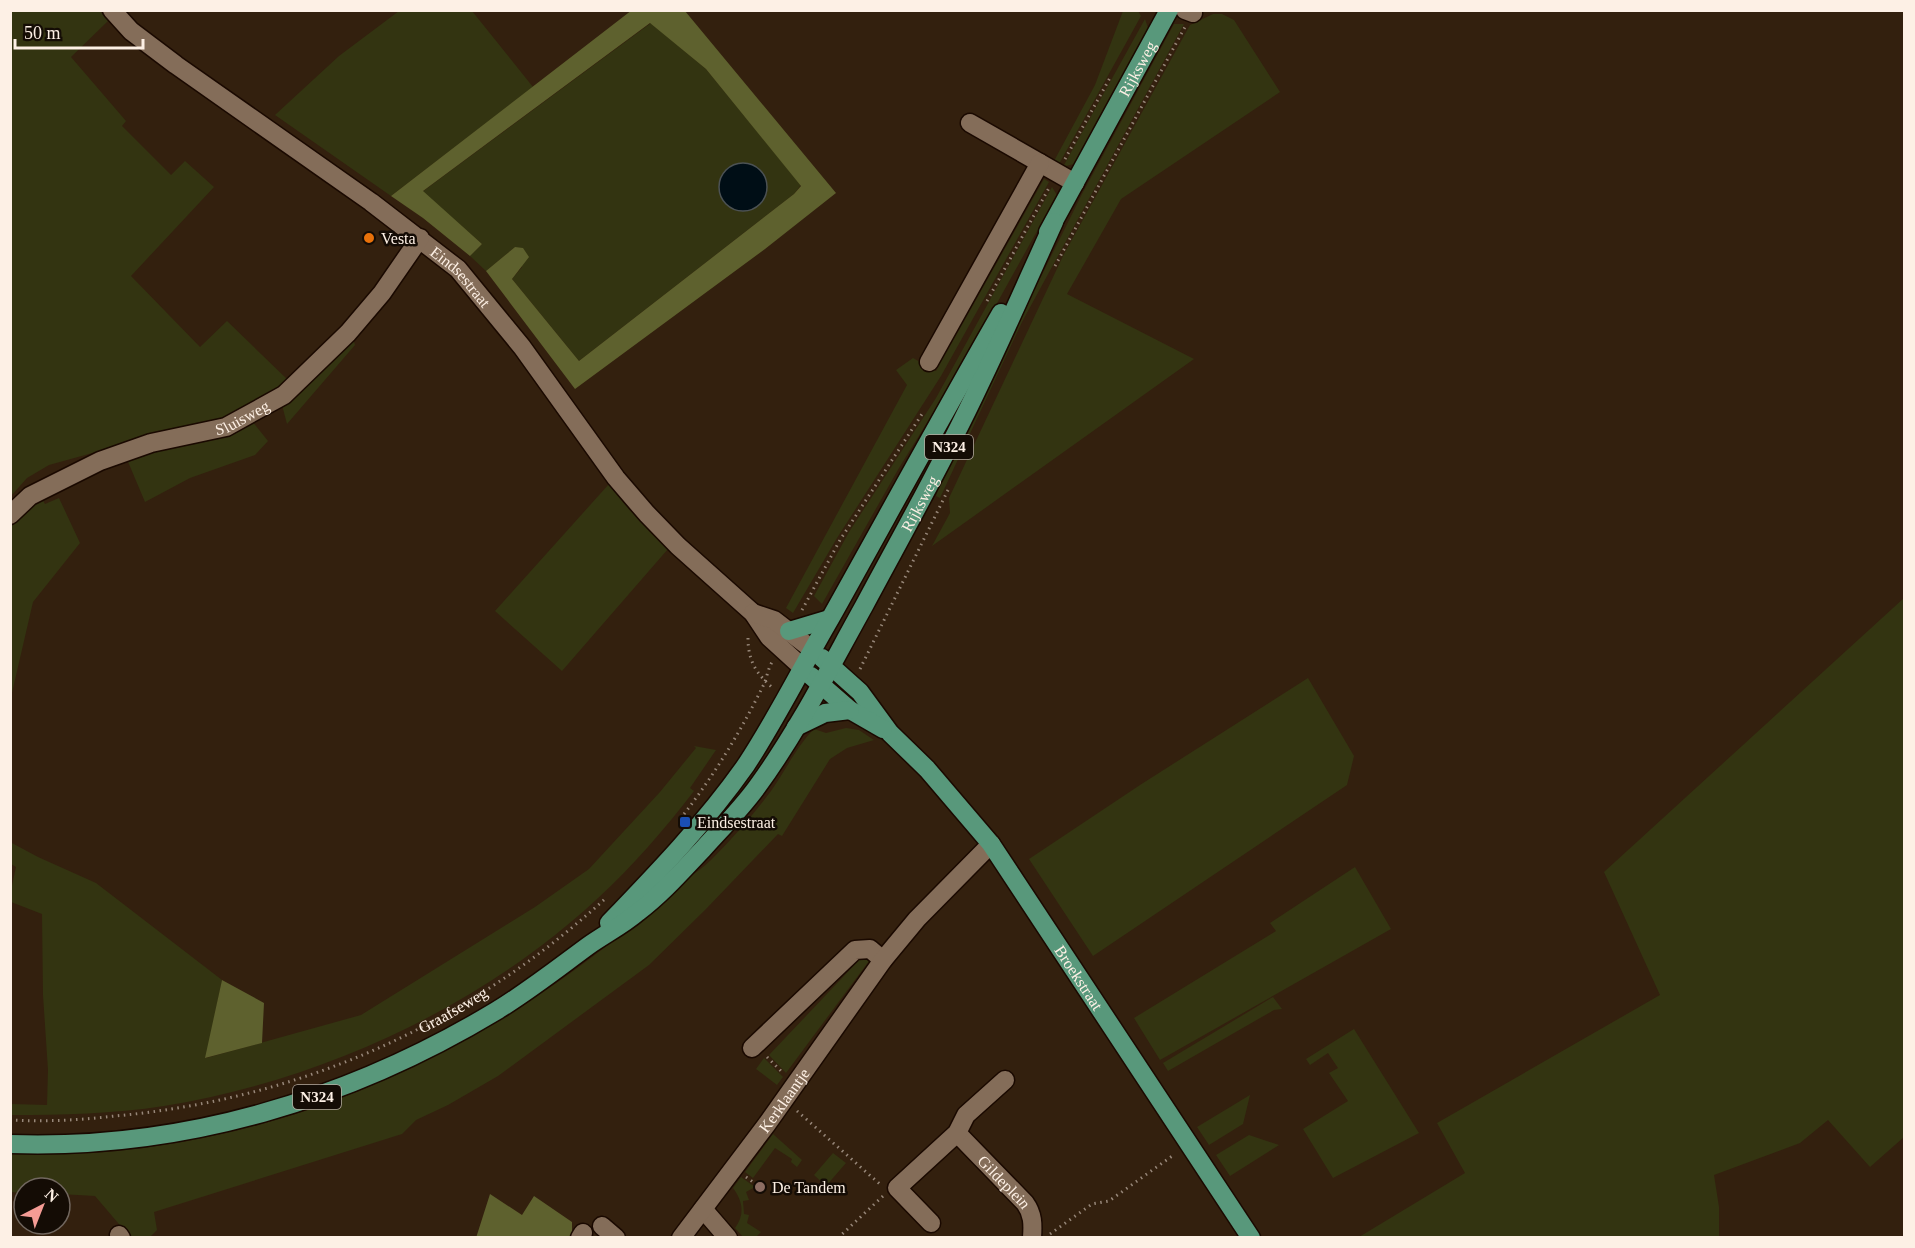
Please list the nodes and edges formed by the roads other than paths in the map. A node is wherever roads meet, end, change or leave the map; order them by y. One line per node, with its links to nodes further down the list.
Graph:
1 (112, 10): 7 (street, Eindsestraat)
2 (1169, 10): 5 (main road, Rijksweg / N324)
3 (970, 123): 4 (street)
4 (1040, 163): 5 (street); 8 (street)
5 (1075, 183): 6 (main road, Rijksweg / N324)
6 (1054, 222): 11 (main road, Rijksweg / N324); 14 (main road, Rijksweg / N324)
7 (420, 238): 9 (street, Sluisweg); 10 (street, Eindsestraat)
8 (929, 362)
9 (10, 515)
10 (753, 613): 12 (street, Eindsestraat); 15 (street, Eindsestraat)
11 (829, 620): 12 (main road); 13 (main road, Rijksweg / N324)
12 (789, 632): 13 (street, Eindsestraat)
13 (813, 650): 14 (main road, Broekstraat); 15 (main road, Graafseweg / N324)
14 (831, 665): 16 (main road, Rijksweg / N324); 19 (main road, Broekstraat)
15 (803, 668): 16 (main road, Broekstraat); 21 (main road, Graafseweg / N324)
16 (820, 684): 17 (main road, Broekstraat); 18 (main road, Graafseweg / N324)
17 (850, 710): 18 (main road); 19 (main road, Broekstraat)
18 (796, 727): 21 (main road, Graafseweg / N324)
19 (890, 733): 20 (main road, Broekstraat)
20 (991, 844): 22 (street, Kerklaantje); 34 (main road, Broekstraat)
21 (588, 946): 26 (main road, Graafseweg / N324)
22 (883, 960): 23 (street); 27 (street, Kerklaantje)
23 (754, 1046)
24 (1005, 1080): 25 (street)
25 (957, 1133): 28 (street); 30 (street, Gildeplein)
26 (10, 1144)
27 (703, 1209): 32 (street, Kerklaantje); 33 (street)
28 (931, 1223)
29 (602, 1226): 31 (street)
30 (1032, 1235)
31 (616, 1238)
32 (681, 1238)
33 (728, 1238)
34 (1251, 1238)

